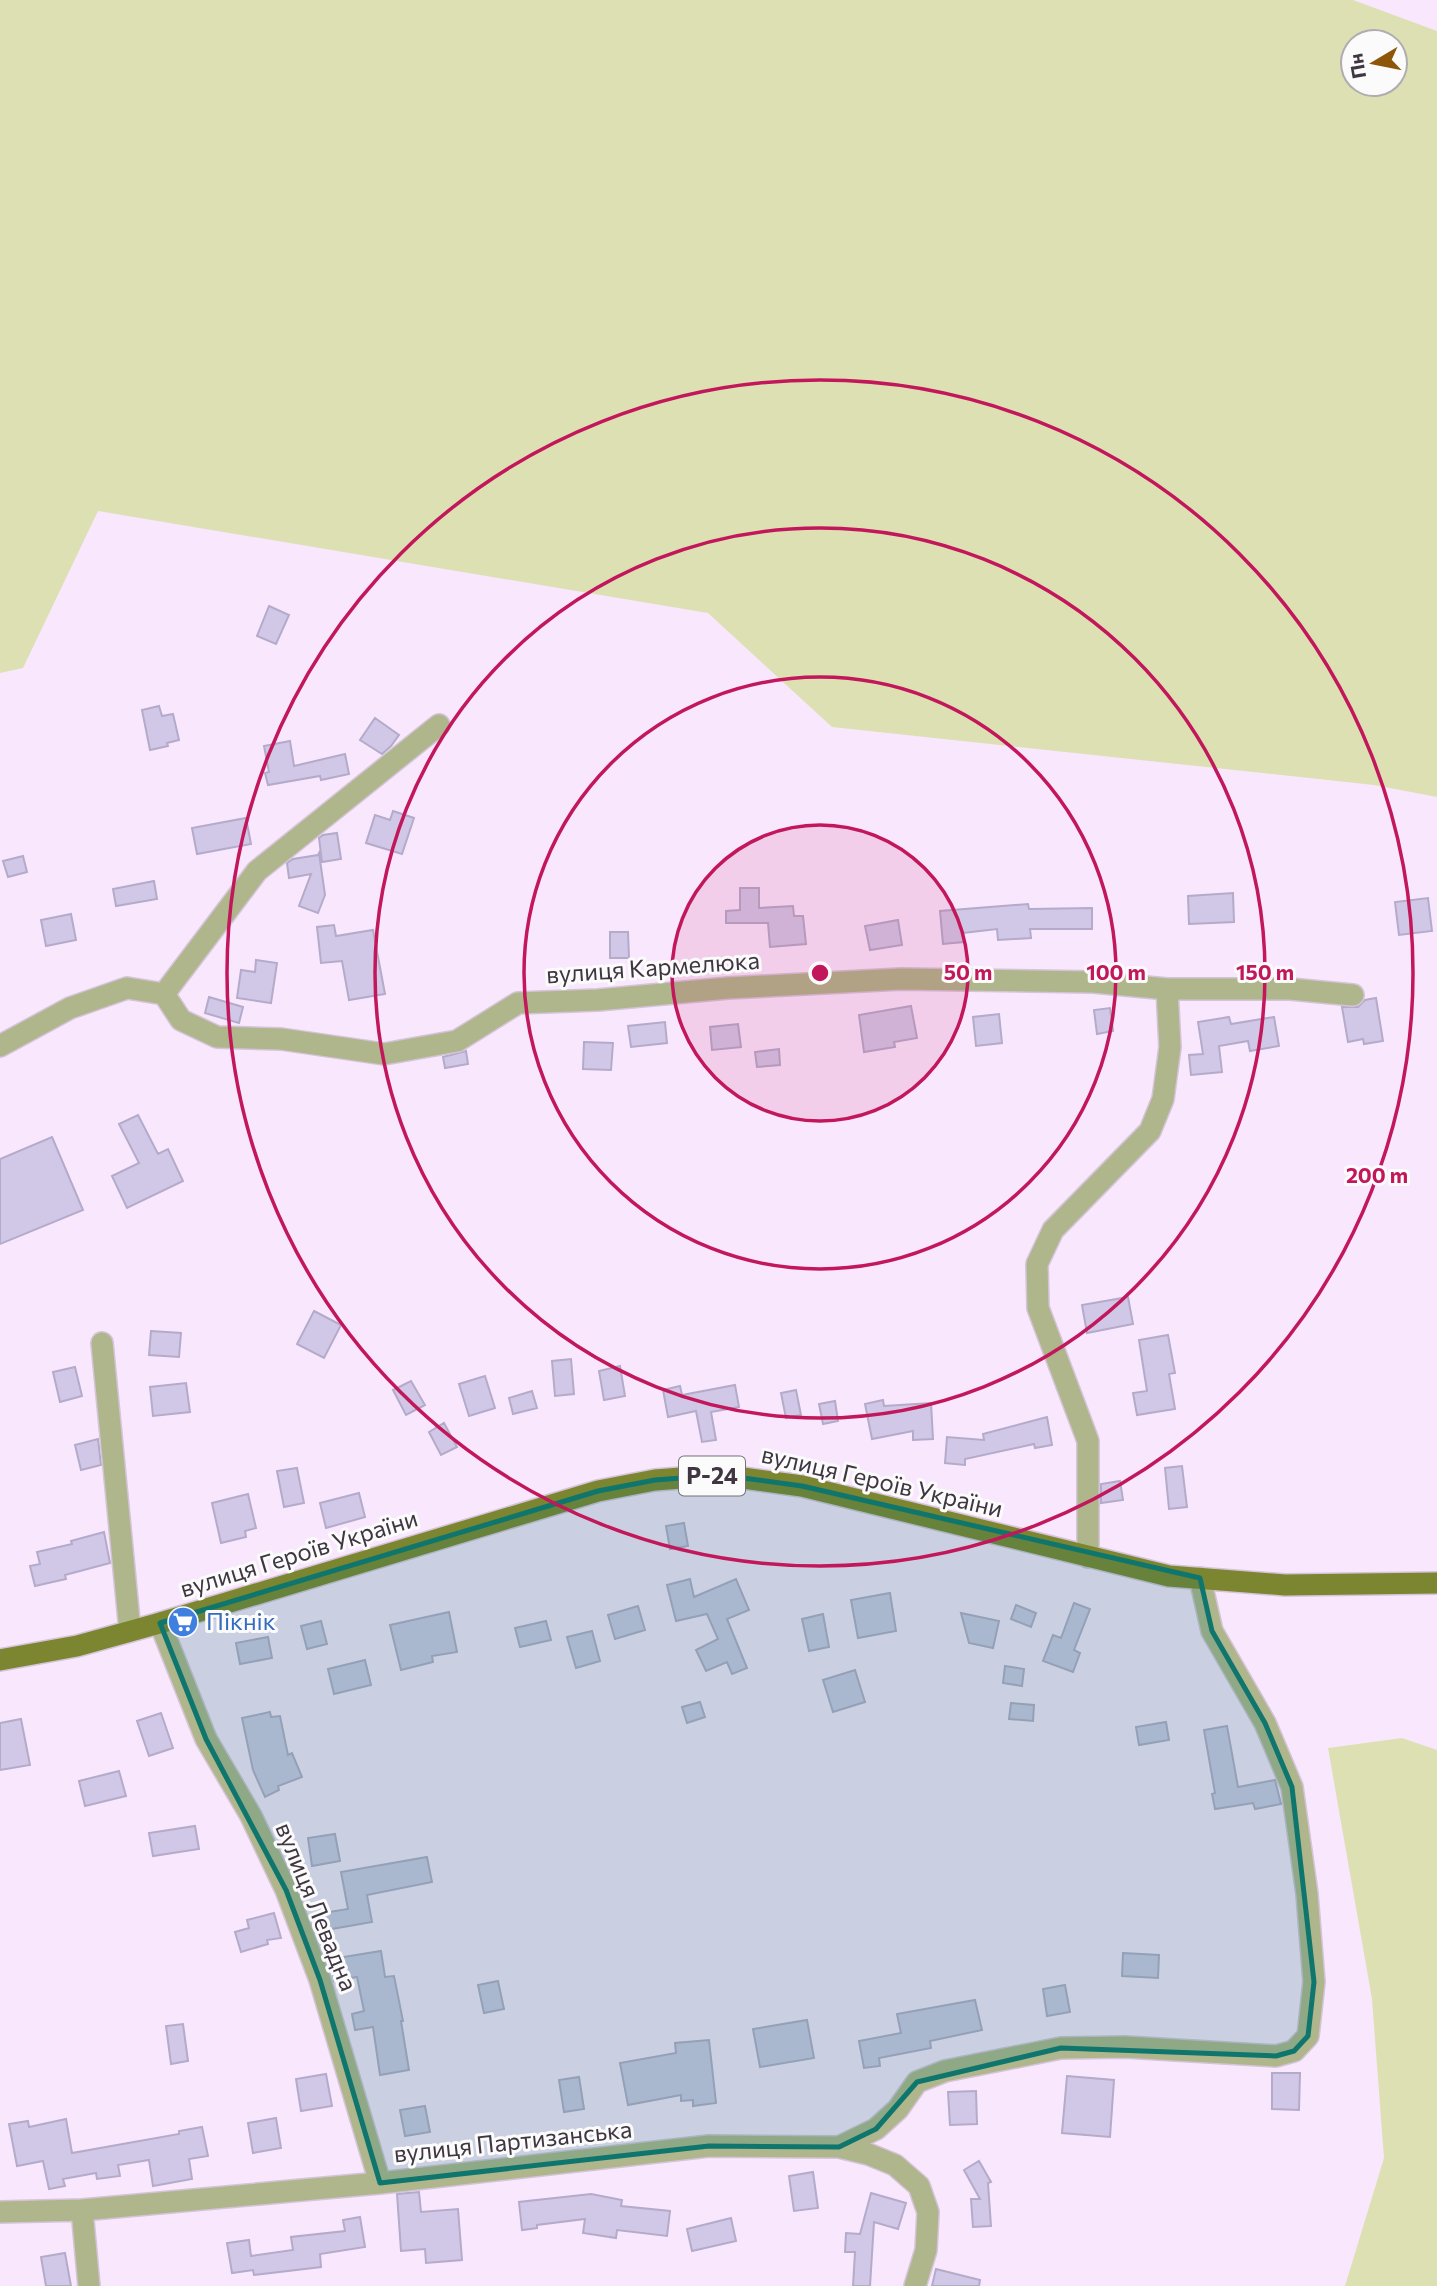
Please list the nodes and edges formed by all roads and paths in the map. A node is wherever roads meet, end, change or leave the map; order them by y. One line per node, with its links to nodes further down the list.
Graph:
1 (439, 725): 3 (street)
2 (1167, 989): 3 (street, вулиця Кармелюка); 4 (street, вулиця Кармелюка); 7 (street)
3 (164, 994): 5 (street)
4 (1353, 995)
5 (0, 1046)
6 (102, 1343): 11 (street)
7 (1088, 1557): 8 (main road, вулиця Героїв України / Р-24); 10 (main road, вулиця Героїв України / Р-24)
8 (1200, 1578): 9 (main road, вулиця Героїв України / Р-24); 13 (street)
9 (1437, 1583)
10 (159, 1623): 11 (main road, вулиця Героїв України / Р-24); 14 (street, вулиця Левадна)
11 (130, 1631): 12 (main road, вулиця Героїв України / Р-24)
12 (0, 1660)
13 (839, 2147): 14 (street, вулиця Партизанська); 18 (street, вулиця Партизанська)
14 (380, 2183): 15 (street, вулиця Партизанська)
15 (82, 2210): 16 (street, вулиця Партизанська); 17 (street)
16 (0, 2212)
17 (89, 2286)
18 (915, 2286)

